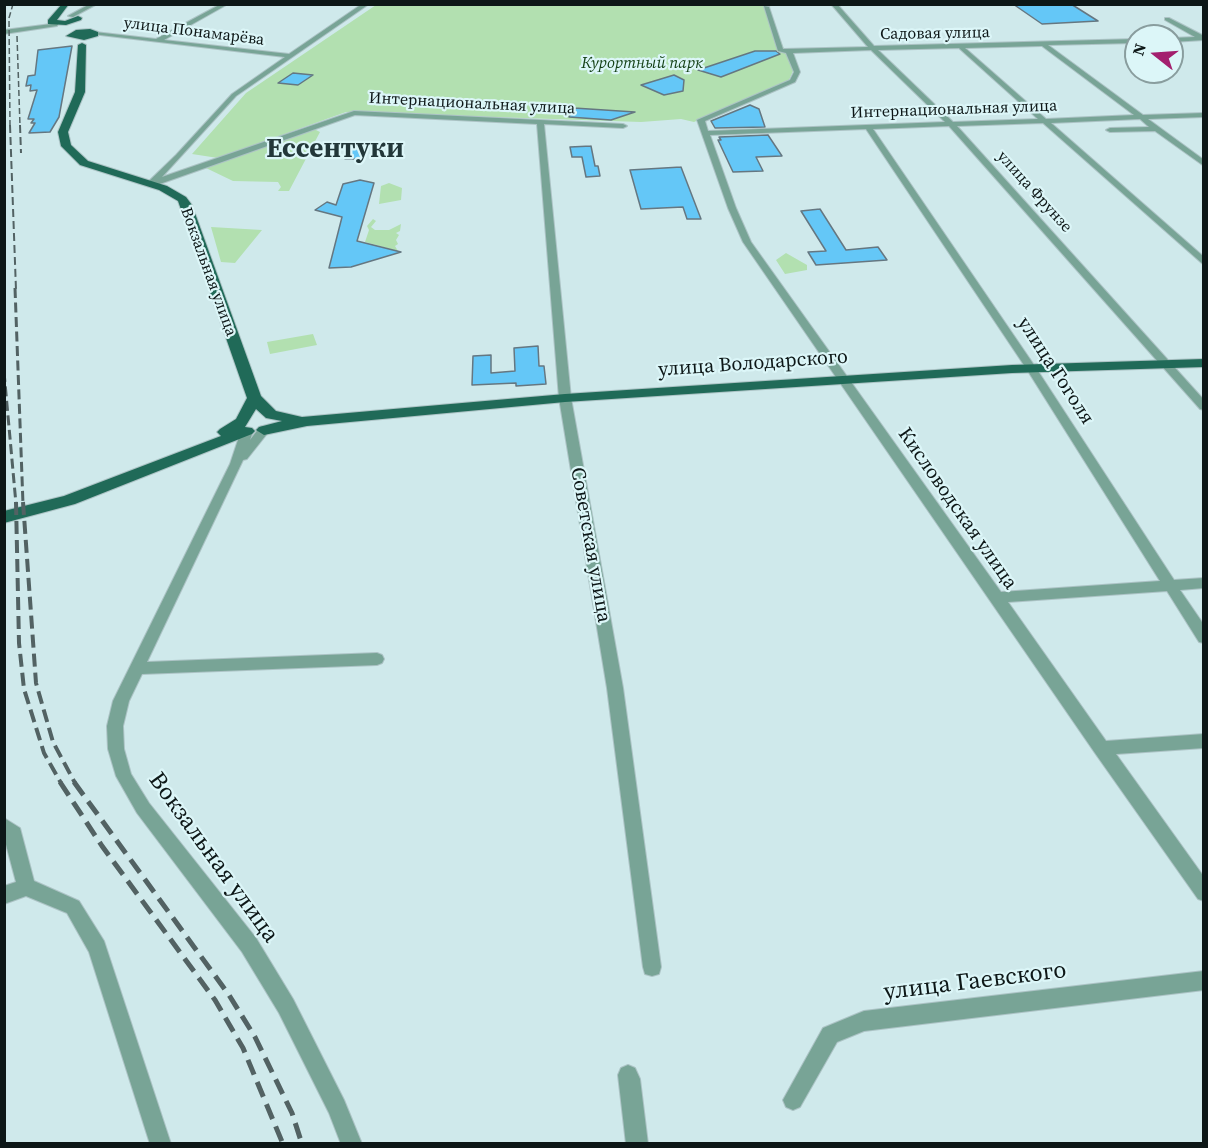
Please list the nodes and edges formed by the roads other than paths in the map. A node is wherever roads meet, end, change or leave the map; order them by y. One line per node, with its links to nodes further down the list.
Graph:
1 (66, 4): 7 (main road); 9 (main road)
2 (95, 4): 7 (street)
3 (225, 4): 15 (street)
4 (367, 4): 22 (street)
5 (833, 4): 20 (street, улица Фрунзе)
6 (766, 7): 21 (street)
7 (75, 17): 9 (main road); 11 (main road)
8 (1167, 19): 13 (street)
9 (56, 21): 10 (street); 12 (main road)
10 (4, 32)
11 (94, 33): 12 (main road); 15 (street, улица Понамарёва); 17 (main road)
12 (71, 36): 17 (main road)
13 (1203, 38): 14 (street)
14 (1184, 39)
15 (157, 41): 22 (street, улица Понамарёва)
16 (1124, 42): 18 (street, Садовая улица)
17 (82, 45): 34 (main road, Вокзальная улица)
18 (1044, 45): 19 (street, Садовая улица); 24 (street)
19 (962, 48): 20 (street, Садовая улица); 26 (street)
20 (873, 50): 21 (street, Садовая улица); 27 (street, улица Фрунзе)
21 (789, 51): 32 (street)
22 (289, 56): 34 (street)
23 (1203, 115): 24 (street, Интернациональная улица)
24 (1143, 117): 26 (street, Интернациональная улица); 30 (street)
25 (540, 122): 28 (street, Интернациональная улица); 34 (street, Интернациональная улица); 41 (street, Советская улица)
26 (1047, 122): 27 (street, Интернациональная улица); 35 (street)
27 (952, 125): 29 (street, Интернациональная улица); 37 (street, улица Фрунзе)
28 (623, 126)
29 (869, 128): 32 (street, Интернациональная улица); 38 (street, улица Гоголя)
30 (1157, 129): 31 (street); 33 (street)
31 (1110, 130)
32 (706, 133): 39 (street, Кисловодская улица)
33 (1201, 160)
34 (151, 184): 40 (main road, Вокзальная улица)
35 (1203, 261)
36 (1203, 363): 37 (main road, улица Володарского)
37 (1164, 364): 38 (main road, улица Володарского); 42 (street, улица Фрунзе)
38 (1031, 368): 39 (main road, улица Володарского); 50 (street, улица Гоголя)
39 (843, 380): 41 (main road, улица Володарского); 51 (street, Кисловодская улица)
40 (254, 398): 43 (main road); 45 (main road)
41 (565, 398): 44 (main road, улица Володарского); 61 (street, Советская улица)
42 (1203, 407)
43 (271, 415): 44 (main road); 45 (main road); 46 (main road)
44 (306, 421): 46 (main road)
45 (245, 427): 46 (main road); 47 (street, Вокзальная улица); 48 (main road)
46 (264, 430): 47 (street, Вокзальная улица)
47 (236, 464): 54 (street, Вокзальная улица)
48 (4, 518)
49 (1203, 584): 50 (street)
50 (1170, 586): 51 (street); 52 (street, улица Гоголя)
51 (996, 598): 56 (street, Кисловодская улица)
52 (1203, 638)
53 (377, 659): 54 (street)
54 (136, 668): 66 (street, Вокзальная улица)
55 (1203, 741): 56 (street)
56 (1101, 748): 59 (street, Кисловодская улица)
57 (4, 826): 58 (street)
58 (26, 887): 60 (street); 65 (street)
59 (1203, 893)
60 (4, 895)
61 (652, 968)
62 (1203, 980): 64 (street, улица Гаевского)
63 (628, 1075): 67 (street)
64 (793, 1100)
65 (160, 1143)
66 (352, 1143)
67 (637, 1143)

